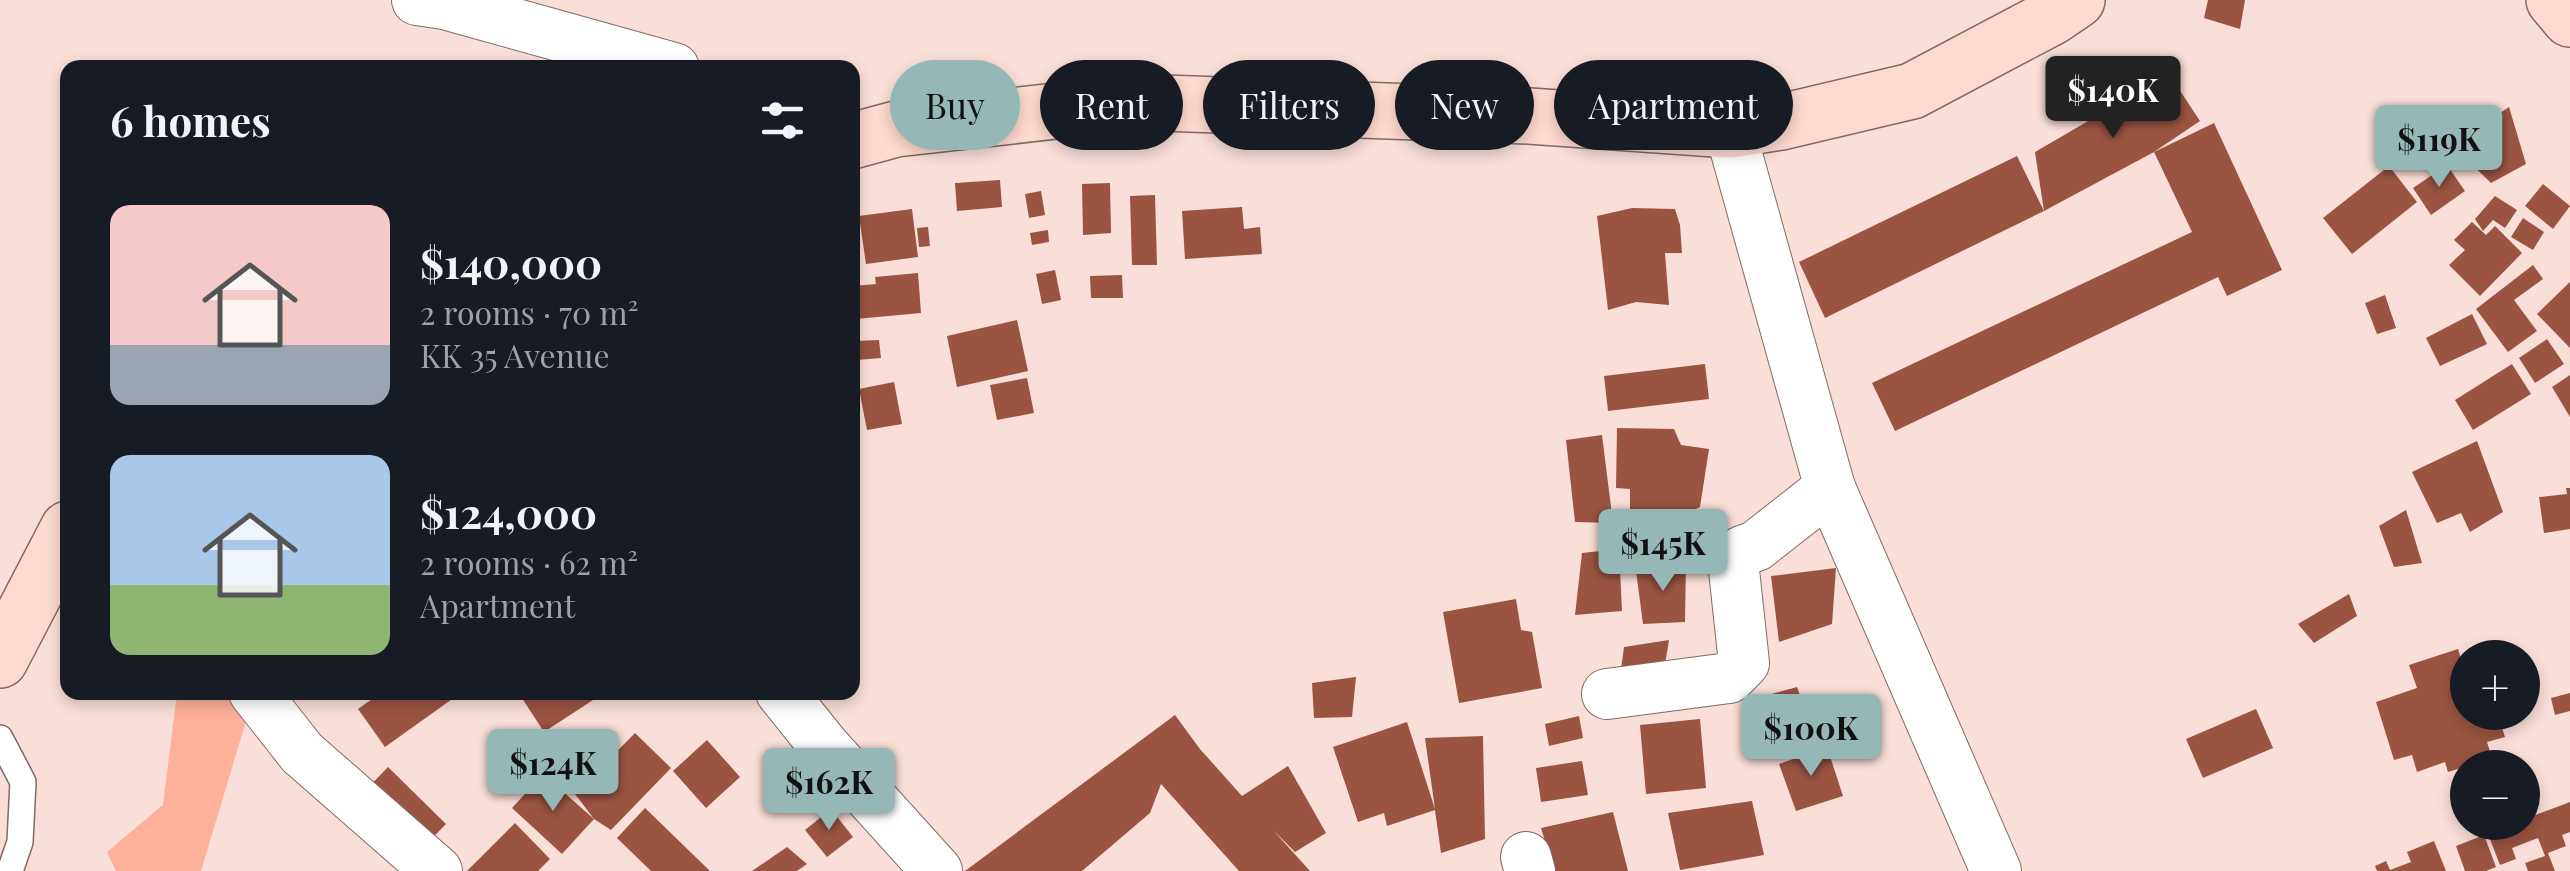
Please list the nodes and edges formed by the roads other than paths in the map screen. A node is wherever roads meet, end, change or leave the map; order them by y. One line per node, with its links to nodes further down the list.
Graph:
1 (416, 0): 5 (street)
2 (2077, 0): 7 (main road)
3 (2554, 0): 4 (main road)
4 (2570, 19)
5 (645, 60)
6 (1554, 118): 8 (main road)
7 (1793, 119)
8 (867, 129)
9 (1736, 150): 10 (street)
10 (1830, 488): 13 (street); 20 (street)
11 (60, 544): 12 (main road)
12 (0, 660)
13 (1607, 694)
14 (260, 700): 18 (street)
15 (788, 700): 19 (street)
16 (0, 738): 17 (lane)
17 (10, 871)
18 (437, 871)
19 (937, 871)
20 (1996, 871)

